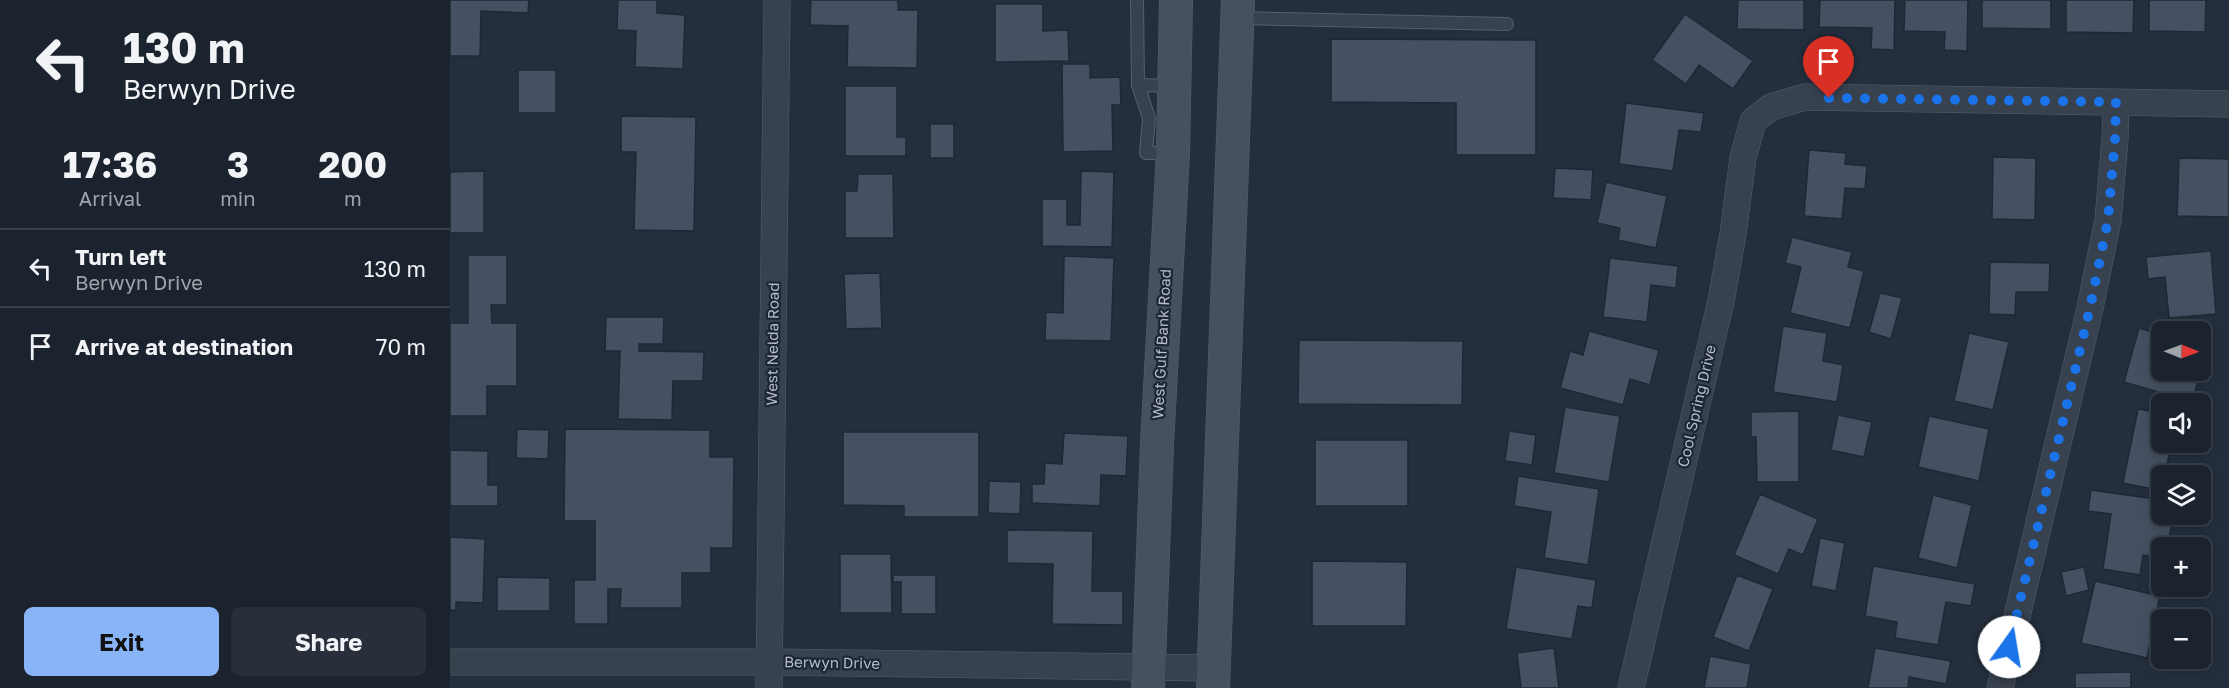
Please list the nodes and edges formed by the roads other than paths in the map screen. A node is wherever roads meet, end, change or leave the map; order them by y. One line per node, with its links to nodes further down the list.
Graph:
1 (777, 0): 12 (street, West Nelda Road)
2 (1137, 0): 6 (lane)
3 (1176, 0): 7 (main road, West Gulf Bank Road)
4 (1238, 9): 5 (lane); 14 (main road)
5 (1507, 24)
6 (1138, 85): 7 (lane); 10 (lane)
7 (1173, 86): 10 (main road, West Gulf Bank Road)
8 (2116, 102): 9 (street); 16 (street, Cool Spring Drive); 17 (street)
9 (2229, 104)
10 (1173, 153): 13 (main road, West Gulf Bank Road)
11 (450, 662): 12 (street, Berwyn Drive)
12 (769, 662): 13 (street, Berwyn Drive); 15 (street, West Nelda Road)
13 (1148, 678): 14 (street, Berwyn Drive)
14 (1213, 678)
15 (769, 688)
16 (1631, 688)
17 (2000, 688)

